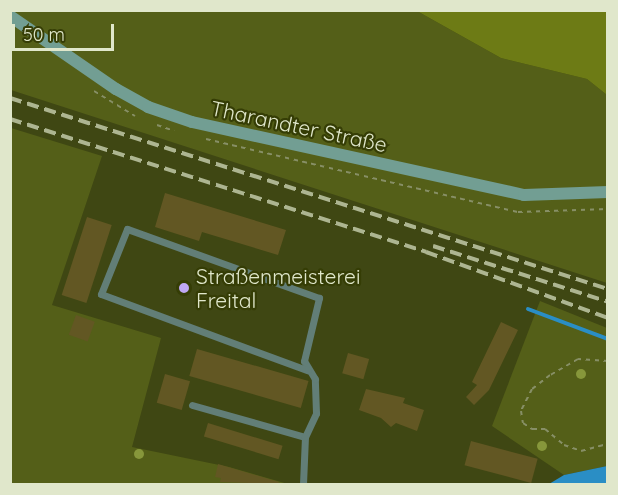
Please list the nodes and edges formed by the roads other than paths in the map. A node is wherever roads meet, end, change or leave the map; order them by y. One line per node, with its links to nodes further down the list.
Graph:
1 (10, 16): 2 (main road, Tharandter Straße)
2 (608, 192)
3 (307, 370): 3 (lane); 5 (lane)
4 (192, 405): 5 (lane)
5 (305, 437): 6 (lane)
6 (303, 484)

